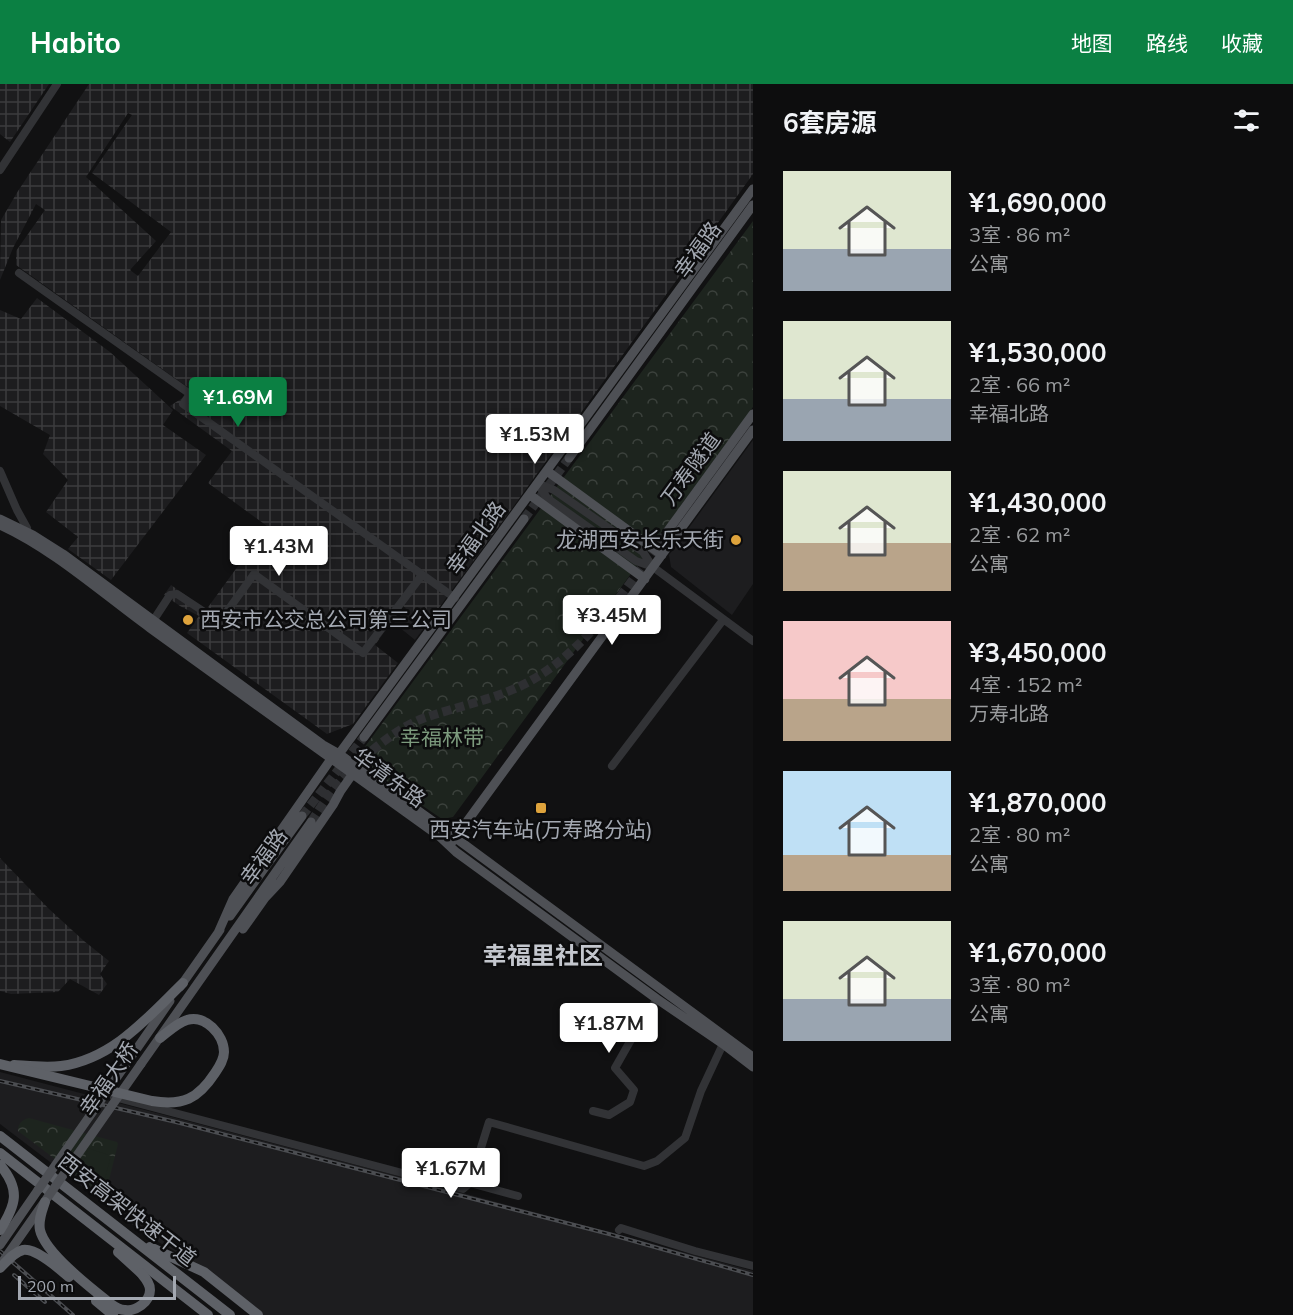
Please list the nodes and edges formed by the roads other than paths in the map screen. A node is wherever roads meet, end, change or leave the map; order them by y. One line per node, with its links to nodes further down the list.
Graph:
1 (57, 84): 2 (street)
2 (0, 170)
3 (753, 189): 7 (main road, 幸福北路)
4 (753, 205): 6 (main road, 幸福路)
5 (19, 273): 26 (street)
6 (703, 274): 7 (main road); 10 (main road, 幸福路)
7 (682, 286): 12 (main road, 幸福北路)
8 (753, 414): 9 (main road)
9 (748, 428): 21 (main road, 万寿隧道); 22 (main road)
10 (569, 458)
11 (0, 471): 19 (street)
12 (548, 471): 13 (main road, 幸福北路); 22 (main road)
13 (538, 484): 14 (main road, 幸福北路); 24 (street)
14 (530, 495): 27 (main road); 28 (main road, 幸福北路)
15 (0, 514): 19 (main road)
16 (0, 519): 25 (main road, 华清东路)
17 (524, 519): 32 (main road)
18 (0, 525): 23 (main road, 华清东路)
19 (27, 528): 25 (main road)
20 (0, 531): 23 (main road)
21 (667, 532)
22 (662, 555): 24 (main road)
23 (67, 566): 33 (main road, 华清东路)
24 (652, 567): 27 (main road); 29 (street)
25 (85, 570): 30 (main road, 华清东路)
26 (422, 575): 28 (street); 30 (street)
27 (645, 579): 38 (main road)
28 (455, 598): 33 (main road, 幸福北路)
29 (723, 620): 31 (street); 34 (street)
30 (153, 621): 33 (main road, 华清东路)
31 (753, 641)
32 (364, 737)
33 (335, 756): 35 (main road, 华清东路); 39 (main road, 幸福北路)
34 (612, 766)
35 (355, 771): 38 (main road, 华清东路); 42 (main road)
36 (302, 816): 39 (main road, 幸福路)
37 (311, 822): 40 (main road, 幸福路)
38 (452, 842): 43 (main road, 华清东路); 46 (main road, 华清东路)
39 (235, 902): 41 (main road, 幸福大桥)
40 (247, 912): 42 (main road, 幸福大桥)
41 (183, 982): 47 (highway, bridge); 61 (main road, 幸福大桥, bridge)
42 (199, 982): 44 (main road, 幸福大桥)
43 (657, 999): 45 (main road, 华清东路); 50 (street)
44 (160, 1038): 47 (highway, bridge); 56 (main road, 幸福大桥, bridge)
45 (723, 1044): 48 (main road, 华清东路); 54 (street)
46 (753, 1057)
47 (0, 1064)
48 (753, 1067)
49 (60, 1082): 54 (street)
50 (593, 1111)
51 (0, 1136): 60 (highway, 西安高架快速干道)
52 (0, 1153): 57 (highway, 西安高架快速干道)
53 (0, 1165): 58 (highway)
54 (470, 1183): 55 (street)
55 (518, 1196)
56 (45, 1202): 57 (highway, bridge); 62 (main road, 幸福大桥, bridge)
57 (70, 1206): 65 (highway, 西安高架快速干道)
58 (0, 1230)
59 (619, 1230): 63 (street)
60 (135, 1240): 66 (highway, 西安高架快速干道); 67 (highway)
61 (0, 1245)
62 (0, 1266): 64 (highway, bridge)
63 (753, 1266)
64 (113, 1315)
65 (208, 1315)
66 (230, 1315)
67 (258, 1315)

